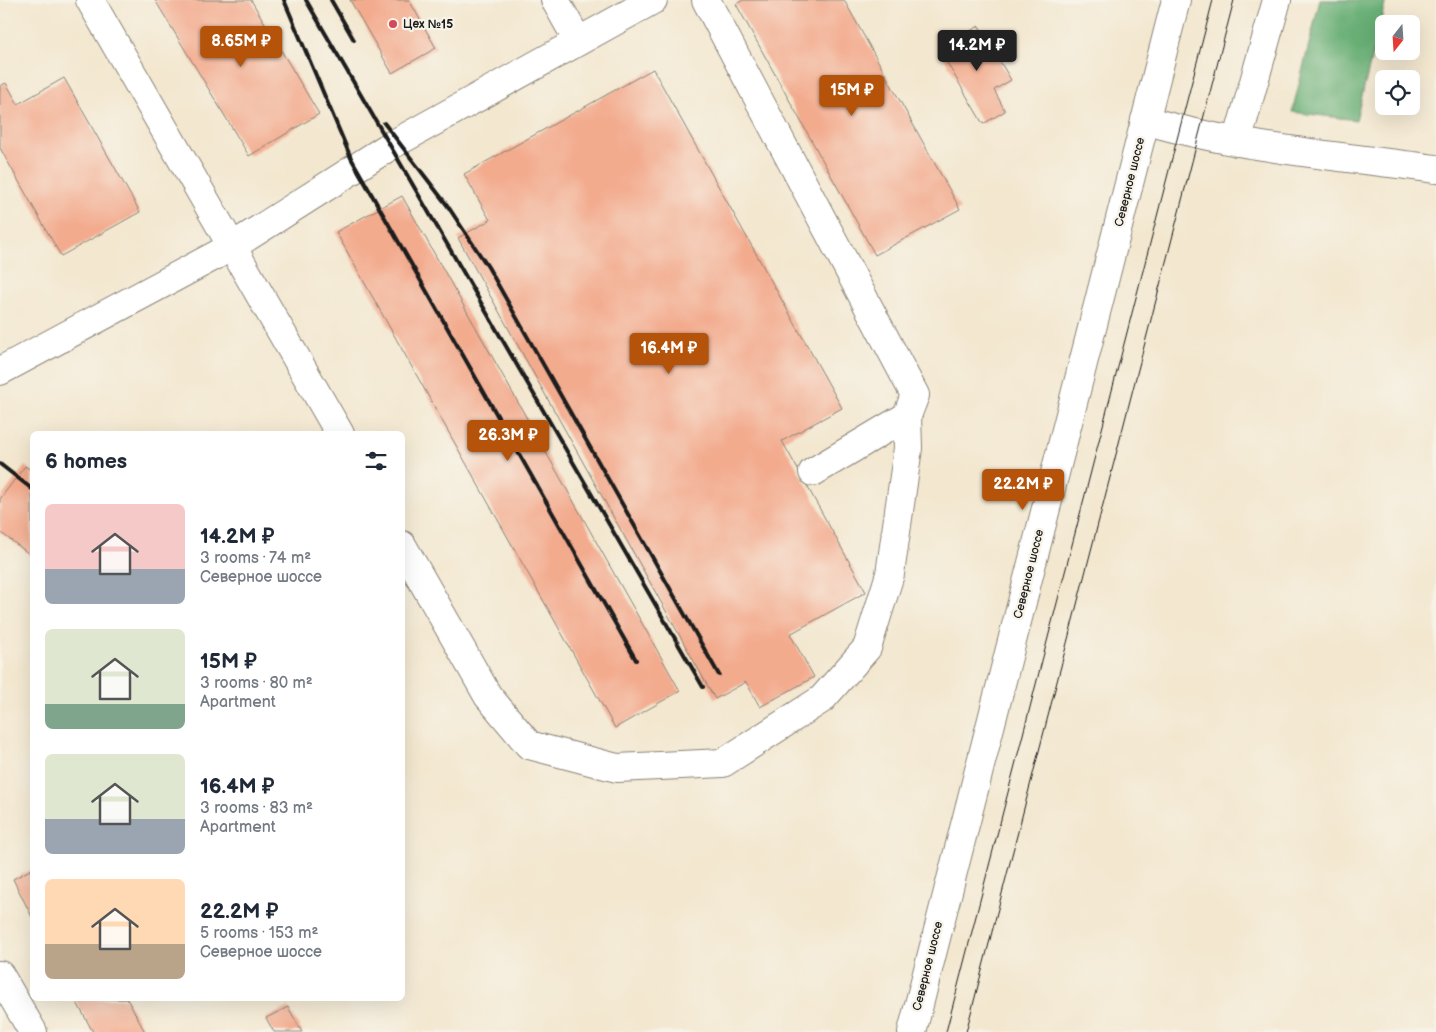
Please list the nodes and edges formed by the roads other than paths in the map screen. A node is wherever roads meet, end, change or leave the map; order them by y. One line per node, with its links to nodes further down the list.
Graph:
1 (90, 0): 11 (main road)
2 (555, 0): 7 (main road)
3 (653, 0): 7 (main road)
4 (706, 0): 13 (main road)
5 (1176, 0): 8 (main road, Северное шоссе)
6 (1277, 0): 9 (main road)
7 (578, 41): 11 (main road)
8 (1146, 120): 9 (main road); 19 (main road, Северное шоссе)
9 (1237, 142): 10 (main road)
10 (1436, 169)
11 (233, 246): 12 (main road); 14 (main road)
12 (0, 371)
13 (907, 416): 15 (main road); 16 (main road)
14 (338, 431)
15 (813, 472)
16 (405, 550)
17 (0, 975): 18 (main road)
18 (33, 1032)
19 (912, 1032)

